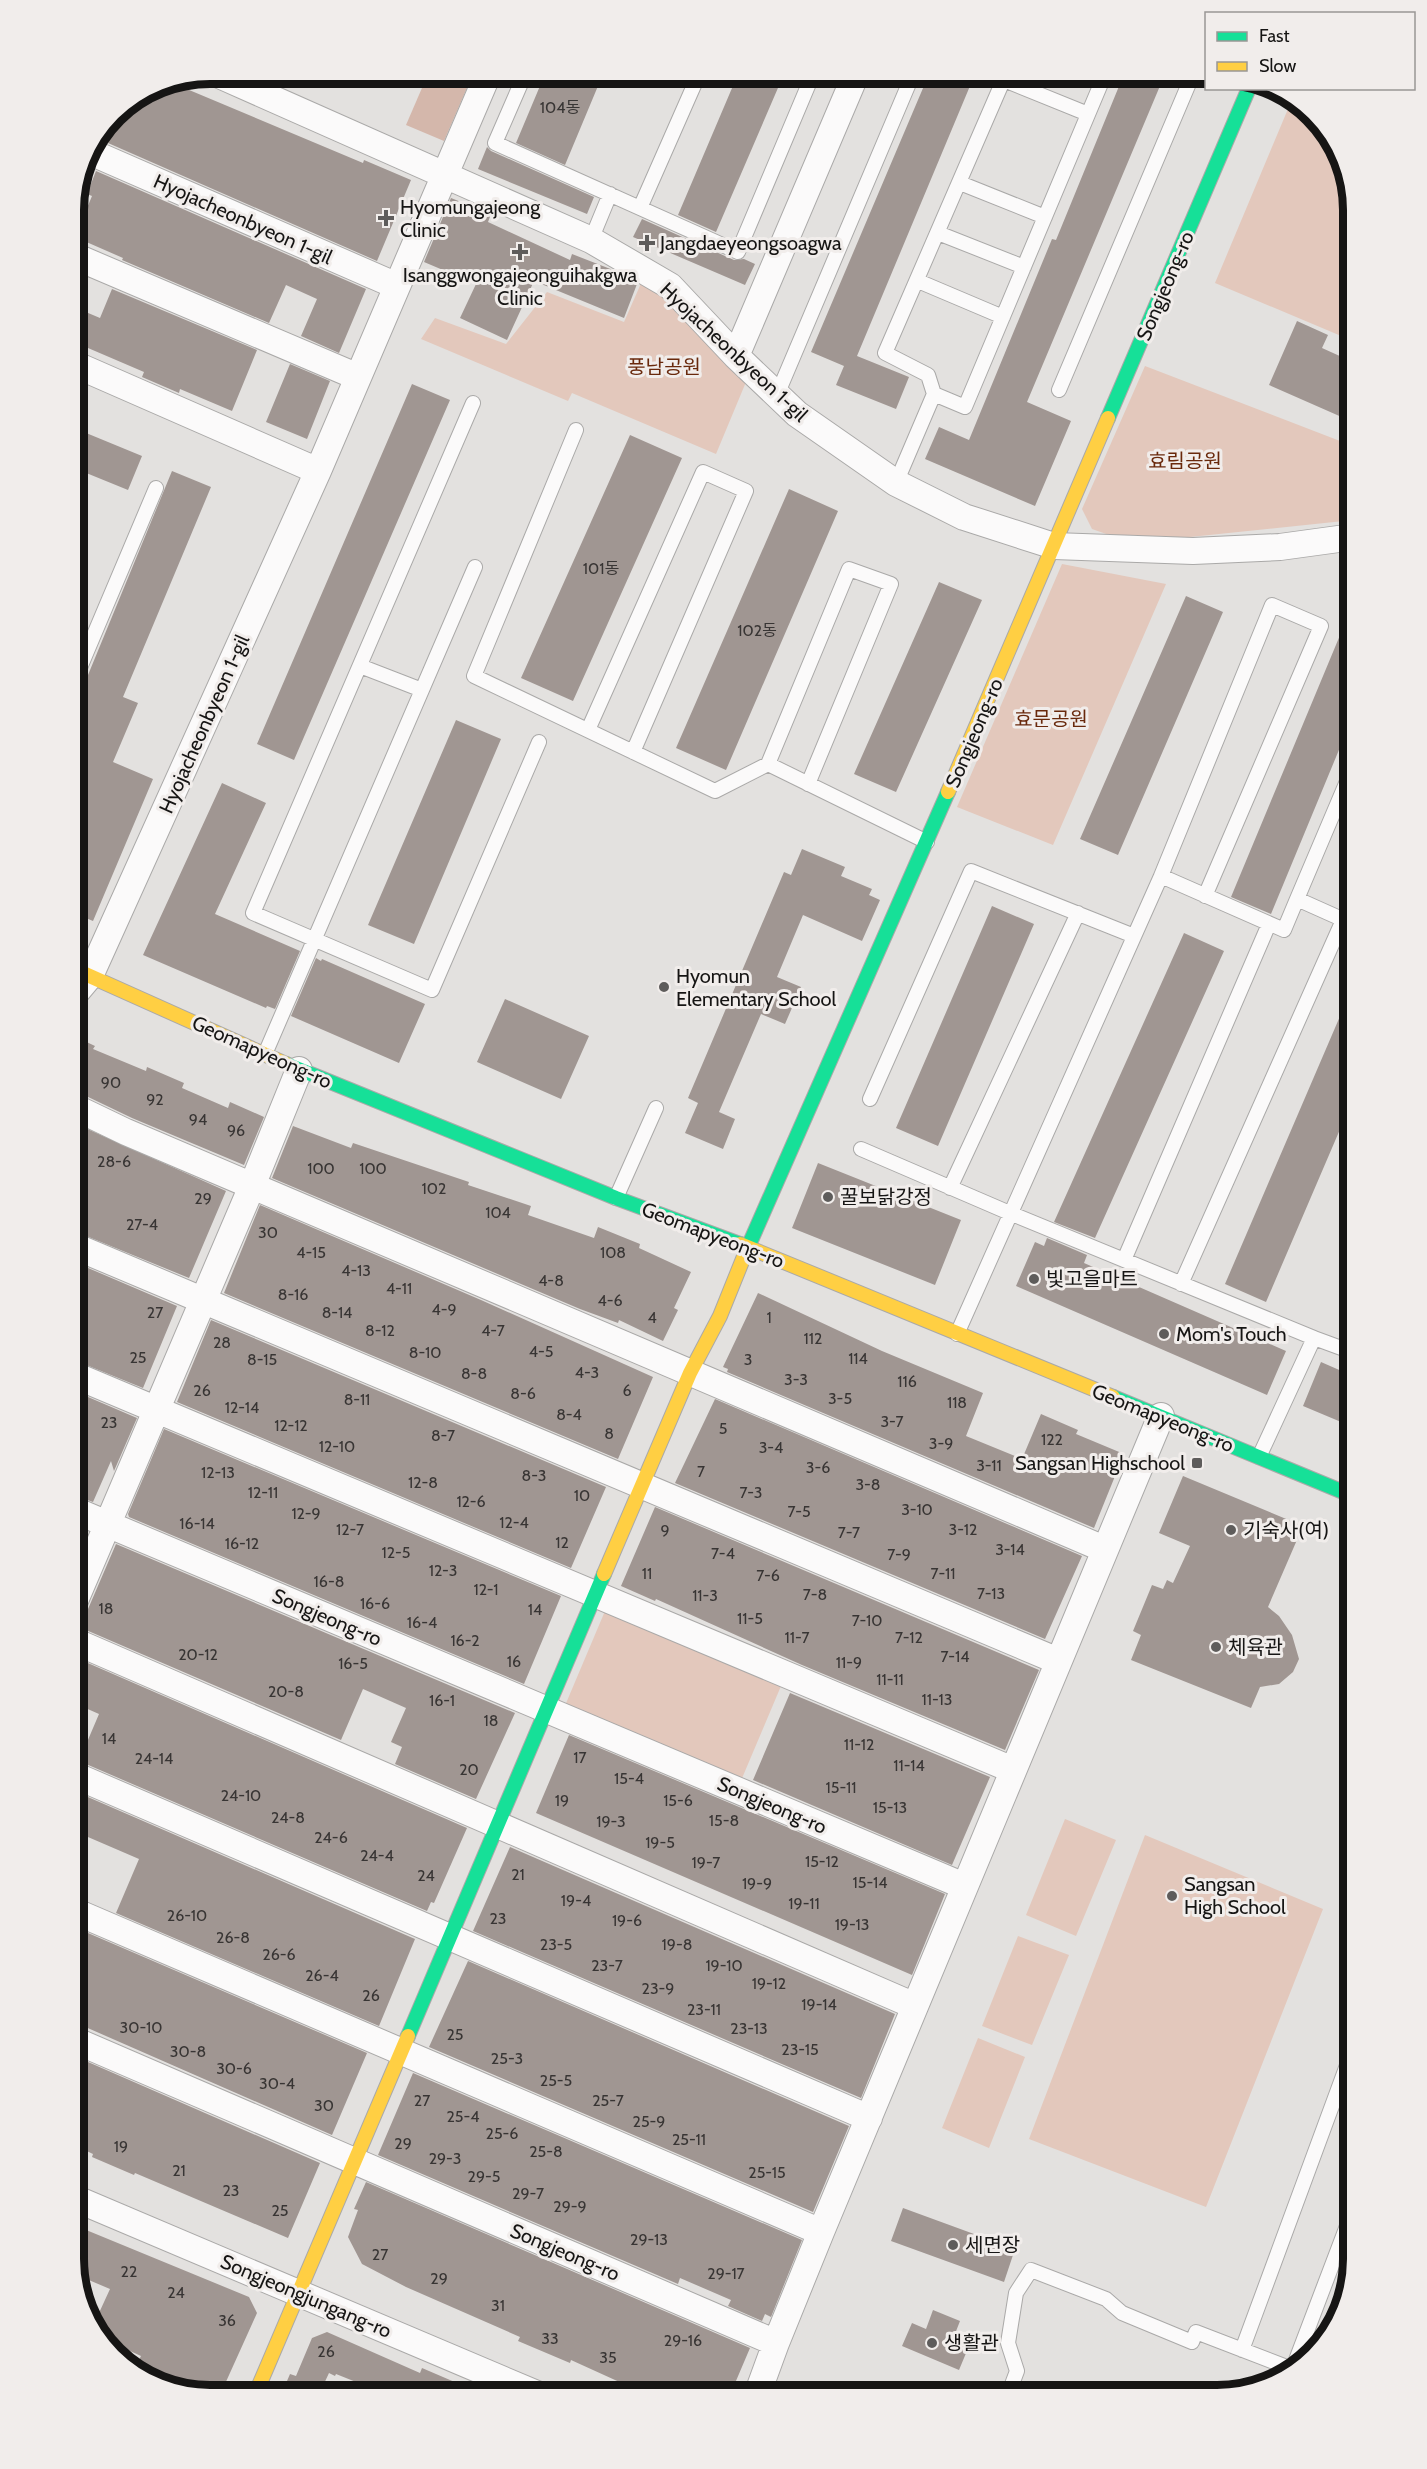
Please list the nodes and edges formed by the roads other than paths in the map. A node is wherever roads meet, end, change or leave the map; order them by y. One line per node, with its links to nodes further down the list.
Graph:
1 (240, 84): 15 (street, Hyojacheonbyeon 1-gil)
2 (484, 84): 15 (street, Hyojacheonbyeon 1-gil)
3 (521, 84): 17 (lane)
4 (695, 84): 18 (lane)
5 (809, 84): 18 (lane)
6 (852, 84): 27 (street)
7 (909, 84): 32 (lane)
8 (1002, 84): 16 (lane)
9 (1021, 84): 13 (lane)
10 (1101, 84): 13 (lane)
11 (1189, 84): 30 (lane)
12 (1248, 90): 39 (street, Songjeong-ro)
13 (1088, 114): 19 (lane)
14 (97, 155): 25 (street, Hyojacheonbyeon 1-gil)
15 (445, 175): 21 (street, Hyojacheonbyeon 1-gil); 25 (street, Hyojacheonbyeon 1-gil)
16 (960, 183): 19 (lane); 20 (lane)
17 (610, 194): 18 (lane); 21 (lane)
18 (640, 208)
19 (1046, 217): 23 (lane)
20 (938, 234): 23 (lane); 24 (lane)
21 (591, 240): 27 (street, Hyojacheonbyeon 1-gil)
22 (84, 260): 29 (street)
23 (1024, 267): 26 (lane)
24 (918, 281): 26 (lane); 31 (lane)
25 (397, 286): 29 (street, Hyojacheonbyeon 1-gil)
26 (1003, 317): 31 (lane)
27 (736, 356): 32 (street, Hyojacheonbyeon 1-gil)
28 (84, 368): 35 (street)
29 (358, 377): 35 (street, Hyojacheonbyeon 1-gil)
30 (1059, 390)
31 (934, 394): 36 (lane)
32 (777, 395): 36 (street, Hyojacheonbyeon 1-gil)
33 (472, 403): 42 (lane)
34 (576, 430): 44 (lane)
35 (318, 471): 60 (street, Hyojacheonbyeon 1-gil)
36 (896, 483): 39 (street, Hyojacheonbyeon 1-gil)
37 (156, 488): 41 (lane)
38 (1343, 538): 39 (street, Hyojacheonbyeon 1-gil)
39 (1054, 546): 50 (street, Songjeong-ro)
40 (475, 567): 43 (lane)
41 (84, 658)
42 (360, 666): 43 (lane); 59 (lane)
43 (422, 690): 59 (lane)
44 (588, 730): 46 (lane); 46 (lane)
45 (539, 741): 59 (lane)
46 (633, 752): 47 (lane)
47 (768, 764): 48 (lane); 48 (lane)
48 (808, 784): 50 (lane)
49 (1343, 791): 53 (lane)
50 (927, 842): 72 (street, Songjeong-ro)
51 (1161, 876): 52 (lane); 52 (lane); 58 (lane)
52 (1205, 896): 56 (lane)
53 (1297, 899): 55 (lane); 56 (lane)
54 (1078, 913): 58 (lane); 64 (lane); 69 (lane)
55 (1343, 920)
56 (1269, 924): 74 (lane)
57 (1343, 933): 75 (lane)
58 (1134, 936): 71 (lane)
59 (315, 940): 62 (lane)
60 (84, 969)
61 (84, 974): 62 (street, Geomapyeong-ro)
62 (265, 1054): 63 (street, Geomapyeong-ro)
63 (299, 1070): 68 (street); 70 (street, Geomapyeong-ro)
64 (870, 1099)
65 (656, 1108): 70 (lane)
66 (84, 1112): 68 (street)
67 (861, 1149): 69 (lane)
68 (252, 1186): 76 (street); 80 (street)
69 (950, 1188): 71 (lane)
70 (616, 1198): 72 (street, Geomapyeong-ro)
71 (1012, 1214): 74 (lane); 77 (lane)
72 (748, 1247): 77 (street, Geomapyeong-ro); 80 (street, Songjeong-ro)
73 (84, 1250): 76 (street)
74 (1124, 1260): 75 (lane)
75 (1181, 1284): 78 (lane)
76 (203, 1300): 82 (street); 85 (street)
77 (957, 1334): 83 (street, Geomapyeong-ro)
78 (1314, 1338): 79 (lane); 84 (lane)
79 (1343, 1349)
80 (690, 1373): 85 (street, Songjeong-ro); 89 (street)
81 (84, 1380): 82 (street)
82 (156, 1410): 88 (street); 91 (street)
83 (1161, 1416): 84 (street, Geomapyeong-ro); 89 (street)
84 (1259, 1457): 86 (street, Geomapyeong-ro)
85 (642, 1485): 91 (street, Songjeong-ro); 93 (street)
86 (1343, 1492)
87 (84, 1514): 88 (street, Songjeong-ro)
88 (107, 1524): 90 (street); 94 (street, Songjeong-ro)
89 (1104, 1549): 93 (street)
90 (84, 1579)
91 (595, 1594): 94 (street, Songjeong-ro); 95 (street)
92 (84, 1645): 97 (street)
93 (1058, 1660): 95 (street)
94 (546, 1710): 97 (street, Songjeong-ro); 98 (street, Songjeong-ro)
95 (1013, 1770): 98 (street)
96 (84, 1779): 100 (street)
97 (497, 1825): 100 (street, Songjeong-ro); 101 (street)
98 (964, 1886): 101 (street)
99 (84, 1915): 103 (street)
100 (449, 1937): 103 (street, Songjeong-ro); 105 (street)
101 (915, 2006): 105 (street)
102 (84, 2044): 106 (street, Songjeong-ro)
103 (400, 2051): 106 (street, Songjeong-ro); 108 (street)
104 (1343, 2076): 112 (lane)
105 (869, 2118): 108 (street)
106 (354, 2161): 110 (street, Songjeong-ro); 111 (street, Songjeong-ro)
107 (84, 2202): 110 (street, Songjeongjungang-ro)
108 (821, 2232): 111 (street)
109 (1343, 2236): 113 (lane)
110 (297, 2292): 115 (street, Songjeong-ro); 116 (street, Songjeongjungang-ro)
111 (776, 2343): 117 (street)
112 (1242, 2350): 114 (lane); 118 (lane)
113 (1296, 2357)
114 (1285, 2365)
115 (259, 2385)
116 (516, 2385)
117 (761, 2385)
118 (1012, 2385)

